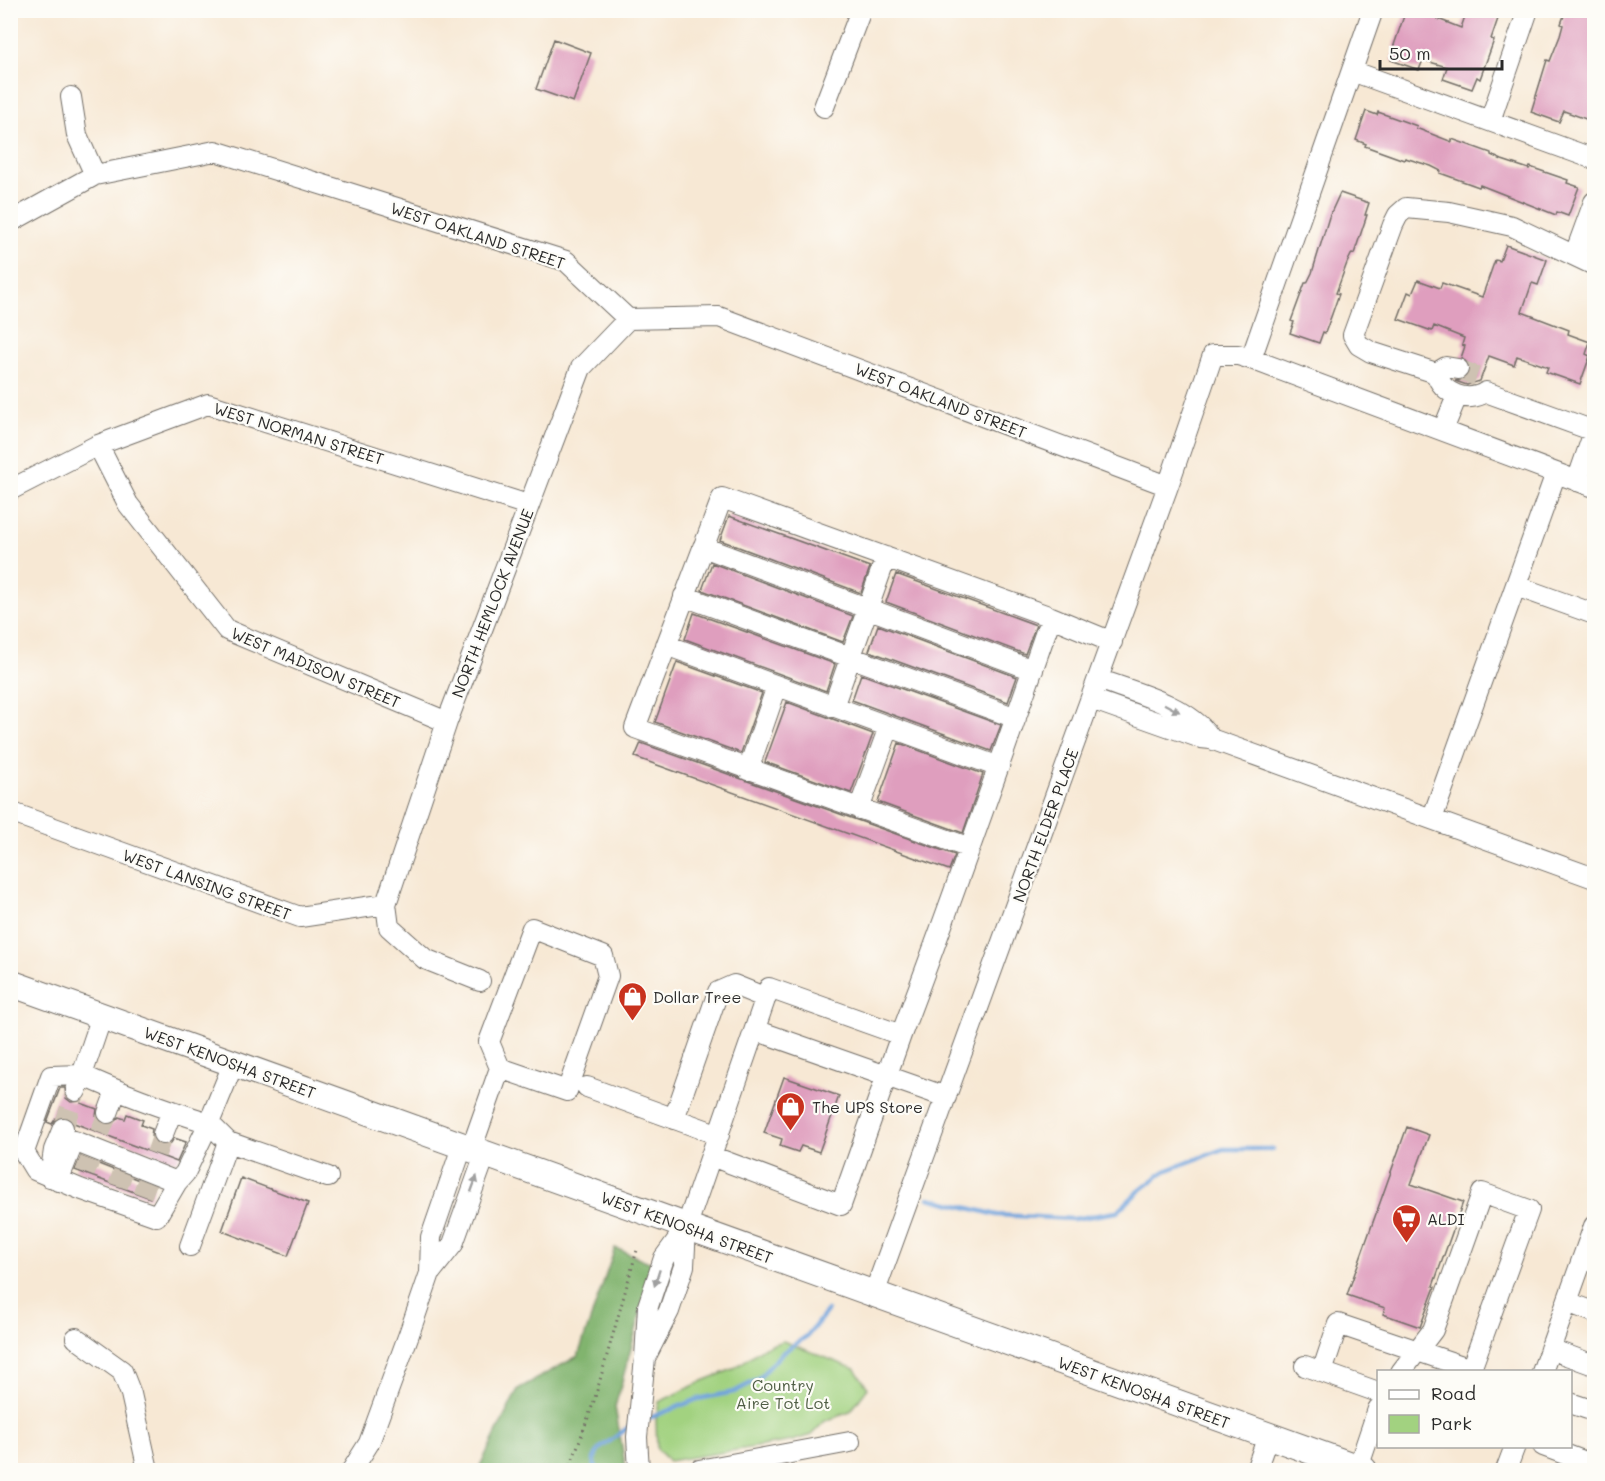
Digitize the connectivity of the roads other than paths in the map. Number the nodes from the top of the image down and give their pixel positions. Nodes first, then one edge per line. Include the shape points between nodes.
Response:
1 (861, 10) edge
2 (1373, 10) edge
3 (1528, 10) edge
4 (1352, 71) junction
5 (71, 97) dead end
6 (824, 107) dead end
7 (1490, 121) junction
8 (1594, 159) edge
9 (95, 175) junction
10 (1594, 202) edge
11 (10, 222) edge
12 (1575, 254) junction
13 (1594, 265) edge
14 (628, 319) junction
15 (1251, 359) junction
16 (1458, 369) tunnel mouth
17 (1436, 373) junction
18 (1457, 396) junction
19 (1443, 430) junction
20 (1594, 431) edge
21 (98, 445) junction
22 (1556, 473) junction
23 (1168, 486) junction
24 (10, 490) edge
25 (528, 505) junction
26 (703, 547) junction
27 (886, 557) junction
28 (1516, 586) junction
29 (684, 596) junction
30 (868, 608) junction
31 (1594, 614) edge
32 (1052, 617) junction
33 (1112, 642) junction
34 (666, 645) junction
35 (851, 657) junction
36 (1033, 670) junction
37 (1098, 679) junction
38 (777, 686) junction
39 (1144, 696) junction
40 (1091, 699) junction
41 (833, 707) junction
42 (1138, 715) junction
43 (1016, 718) junction
44 (447, 722) junction
45 (889, 727) junction
46 (1210, 739) junction
47 (999, 767) junction
48 (748, 770) junction
49 (858, 809) junction
50 (10, 812) edge
51 (1432, 819) junction
52 (970, 848) junction
53 (1594, 878) edge
54 (386, 904) junction
55 (480, 981) dead end
56 (10, 983) edge
57 (766, 998) junction
58 (102, 1016) junction
59 (755, 1030) junction
60 (901, 1035) junction
61 (234, 1062) junction
62 (500, 1068) junction
63 (888, 1076) junction
64 (73, 1082) junction
65 (587, 1088) dead end
66 (116, 1091) junction
67 (946, 1097) junction
68 (172, 1111) junction
69 (108, 1113) tunnel mouth
70 (674, 1119) junction
71 (208, 1123) junction
72 (57, 1126) tunnel mouth
73 (163, 1134) tunnel mouth
74 (719, 1135) junction
75 (228, 1142) junction
76 (473, 1150) junction
77 (711, 1156) junction
78 (48, 1176) junction
79 (116, 1176) junction
80 (328, 1177) dead end
81 (177, 1182) junction
82 (437, 1217) junction
83 (460, 1225) junction
84 (1594, 1226) edge
85 (686, 1227) junction
86 (190, 1246) dead end
87 (430, 1273) junction
88 (874, 1294) junction
89 (1567, 1302) junction
90 (1594, 1312) edge
91 (76, 1338) dead end
92 (1550, 1349) junction
93 (1417, 1351) junction
94 (1594, 1365) edge
95 (1402, 1370) edge
96 (1471, 1370) edge
97 (1542, 1370) edge
98 (1377, 1392) edge
99 (1572, 1404) edge
100 (1594, 1412) edge
101 (1377, 1413) edge
102 (1269, 1436) junction
103 (850, 1442) dead end
104 (1514, 1448) edge
105 (1548, 1448) edge
106 (1594, 1465) edge
107 (1361, 1469) edge
108 (148, 1470) edge
109 (352, 1470) edge
110 (639, 1470) edge
111 (699, 1470) edge
112 (1256, 1470) edge
113 (1506, 1470) edge

1 - 6 street
2 - 4 street
3 - 7 street
4 - 7 street
4 - 15 street
5 - 9 street via 76,135
7 - 8 street
9 - 11 street, WEST OAKLAND STREET
9 - 14 street, WEST OAKLAND STREET via 215,151 566,261
10 - 12 street
12 - 13 street
12 - 17 street via 1512,226 1449,212 1406,208 1393,225 1353,334 1359,345 1371,352
14 - 23 street, WEST OAKLAND STREET via 719,317
14 - 25 street, NORTH HEMLOCK AVENUE via 581,368
15 - 19 street
15 - 23 street, NORTH ELDER PLACE via 1213,355
16 - 17 street via 1446,368
17 - 18 street via 1447,391
18 - 19 street
18 - 20 street via 1479,396 1484,385
19 - 22 street
20 - 22 street via 1584,483
21 - 24 street, WEST NORMAN STREET
21 - 25 street, WEST NORMAN STREET via 208,404
21 - 44 street, WEST MADISON STREET via 128,504 227,630
22 - 28 street
23 - 33 street, NORTH ELDER PLACE
25 - 44 street, NORTH HEMLOCK AVENUE
26 - 27 street via 722,498
26 - 29 street
26 - 30 street
27 - 30 street
27 - 32 street
28 - 31 street
28 - 51 street
29 - 34 street
29 - 35 street
30 - 35 street
30 - 36 street
32 - 33 street
32 - 36 street
33 - 37 street, NORTH ELDER PLACE
34 - 38 street
34 - 48 street via 635,728
35 - 41 street
35 - 43 street
36 - 43 street
37 - 39 street
37 - 40 street, NORTH ELDER PLACE
38 - 41 street
38 - 48 street
39 - 42 street
39 -> 46 street via 1172,706 1204,729
40 - 42 street
40 - 67 street, NORTH ELDER PLACE
41 - 45 street
42 - 46 street
43 - 47 street
44 - 54 street, NORTH HEMLOCK AVENUE
45 - 47 street
45 - 49 street
46 - 51 street
47 - 52 street
48 - 49 street
49 - 52 street
50 - 54 street, WEST LANSING STREET via 300,917
51 - 53 street
52 - 60 street
54 - 55 street via 389,927 425,959
56 - 58 main road, WEST KENOSHA STREET
57 - 59 street
57 - 60 street via 770,988
57 - 70 street via 734,985 718,992
58 - 61 main road, WEST KENOSHA STREET
58 - 64 street
59 - 63 street
59 - 74 street
60 - 63 street
61 - 71 street
61 - 76 main road, WEST KENOSHA STREET
62 - 62 street via 567,1091 608,976 603,956 532,928 489,1042
62 - 76 street
63 - 67 street
63 - 77 street via 841,1205
64 - 66 street
64 - 78 street via 51,1076 24,1152
65 - 70 street
66 - 68 street
66 - 69 street
67 - 88 street, NORTH ELDER PLACE
68 - 71 street
68 - 73 street
70 - 74 street
71 - 75 street
71 - 81 street
72 - 78 street
74 - 77 street
75 - 80 street
75 - 86 street
76 - 82 street
83 -> 76 street
76 - 85 main road, WEST KENOSHA STREET
77 - 85 street
78 - 79 street
78 - 79 street via 74,1141
79 - 81 street
79 - 81 street via 157,1216
82 - 83 street
82 - 87 street via 430,1237
83 - 87 street via 453,1244
84 - 89 street
85 - 88 main road, WEST KENOSHA STREET
85 - 110 street via 664,1258 648,1305 637,1437
87 - 109 street via 376,1427
88 - 102 main road, WEST KENOSHA STREET
89 - 90 street
89 - 92 street
91 - 108 street via 122,1371
92 - 94 street
92 - 97 street
93 - 95 street
93 - 96 street
93 - 96 street via 1433,1330 1482,1193 1529,1210
93 - 98 street via 1338,1324 1314,1369
99 - 100 street
101 - 107 street
102 - 107 main road, WEST KENOSHA STREET
102 - 112 street
103 - 111 street
104 - 113 street
105 - 106 street

